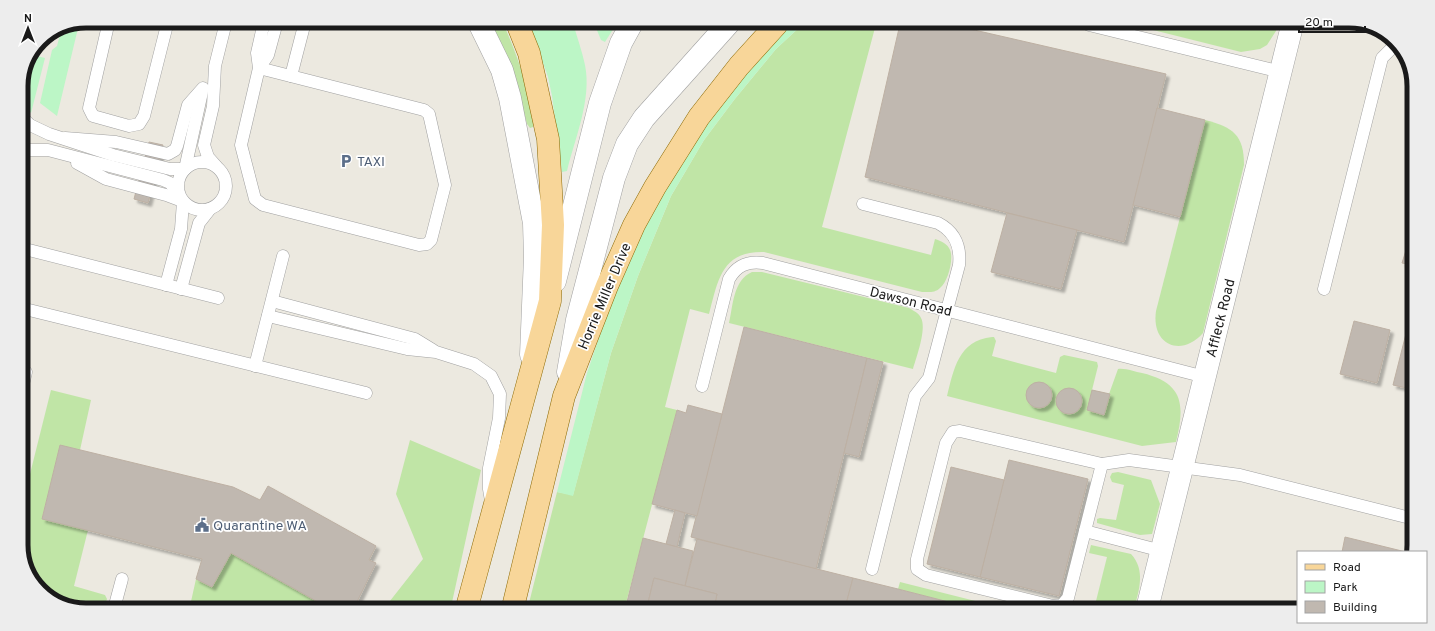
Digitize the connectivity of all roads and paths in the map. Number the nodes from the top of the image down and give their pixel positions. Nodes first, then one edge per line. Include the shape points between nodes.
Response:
1 (107, 28) edge
2 (166, 28) edge
3 (224, 28) edge
4 (263, 28) edge
5 (275, 28) edge
6 (303, 28) edge
7 (481, 28) edge
8 (519, 28) edge
9 (629, 28) edge
10 (725, 28) edge
11 (773, 28) edge
12 (1101, 28) edge
13 (1292, 28) edge
14 (1392, 48) edge
15 (215, 66) junction
16 (259, 68) junction
17 (1281, 72) junction
18 (291, 76) junction
19 (203, 88) junction
20 (28, 123) edge
21 (65, 138) junction
22 (28, 150) edge
23 (217, 166) junction
24 (185, 169) junction
25 (182, 199) junction
26 (863, 204) dead end
27 (210, 210) junction
28 (28, 250) edge
29 (283, 256) dead end
30 (166, 285) junction
31 (181, 288) junction
32 (1324, 289) dead end
33 (218, 298) dead end
34 (272, 301) junction
35 (550, 301) junction
36 (28, 310) edge
37 (947, 310) junction
38 (268, 316) junction
39 (436, 352) junction
40 (255, 366) junction
41 (1206, 377) junction
42 (530, 378) junction
43 (702, 386) dead end
44 (366, 393) dead end
45 (564, 396) junction
46 (1102, 464) junction
47 (1182, 467) junction
48 (493, 514) junction
49 (1407, 517) edge
50 (1085, 531) junction
51 (1162, 551) junction
52 (872, 569) dead end
53 (122, 580) dead end
54 (116, 603) edge
55 (468, 603) edge
56 (514, 603) edge
57 (1041, 603) edge
58 (1064, 603) edge
59 (1149, 603) edge

1 - 2 lane via 89,108 93,116 129,126 139,124 144,116
3 - 15 lane
4 - 16 lane via 257,52
5 - 16 lane via 268,55
6 - 18 lane
7 - 42 street via 502,70 510,98 534,223
8 - 35 main road via 529,53 548,139 553,225
9 - 35 street via 618,49 600,103
10 - 45 street via 644,118 627,144 614,178 577,320
11 - 45 main road, Horrie Miller Drive via 739,66 699,117 655,187 634,225 607,286
12 - 17 lane
13 - 17 street, Affleck Road
14 - 32 lane via 1382,58
15 - 19 lane
15 - 23 lane via 213,106 204,145 208,157
16 - 18 lane
16 - 18 lane via 241,145 255,199 263,205 419,245 430,243 445,185 429,114 424,110
17 - 41 street, Affleck Road
19 - 21 lane via 188,105 177,146 168,154 116,142
19 - 24 lane
20 - 21 lane
21 - 24 lane via 114,155 170,169
22 - 25 lane via 62,154 106,179
23 - 24 lane via 197,162
23 - 27 lane via 226,179 226,194 217,206
24 - 25 lane via 178,181
25 - 27 lane via 195,210
25 - 30 lane via 181,229
26 - 37 lane via 938,223 948,228 954,236 960,255
27 - 31 lane via 199,223
28 - 30 lane
29 - 34 lane
30 - 31 lane
31 - 33 lane
34 - 38 lane
34 - 39 lane via 415,339
35 - 42 main road
36 - 40 lane
37 - 41 lane, Dawson Road
37 - 43 lane, Dawson Road via 763,263 742,264 729,279
37 - 52 lane via 928,378 915,396
38 - 39 lane via 407,349
38 - 40 lane
39 - 48 lane via 474,364 491,376 500,394 499,418 489,468
40 - 44 lane
41 - 47 street, Affleck Road
42 - 48 main road
45 - 56 main road, Horrie Miller Drive
46 - 47 lane via 1129,460
46 - 50 lane
46 - 57 lane via 967,431 953,432 946,443 917,559 916,564 920,572
47 - 49 lane via 1240,475
47 - 51 street, Affleck Road
48 - 55 main road
50 - 51 lane
50 - 58 lane via 1068,598
51 - 59 street, Affleck Road
53 - 54 lane

